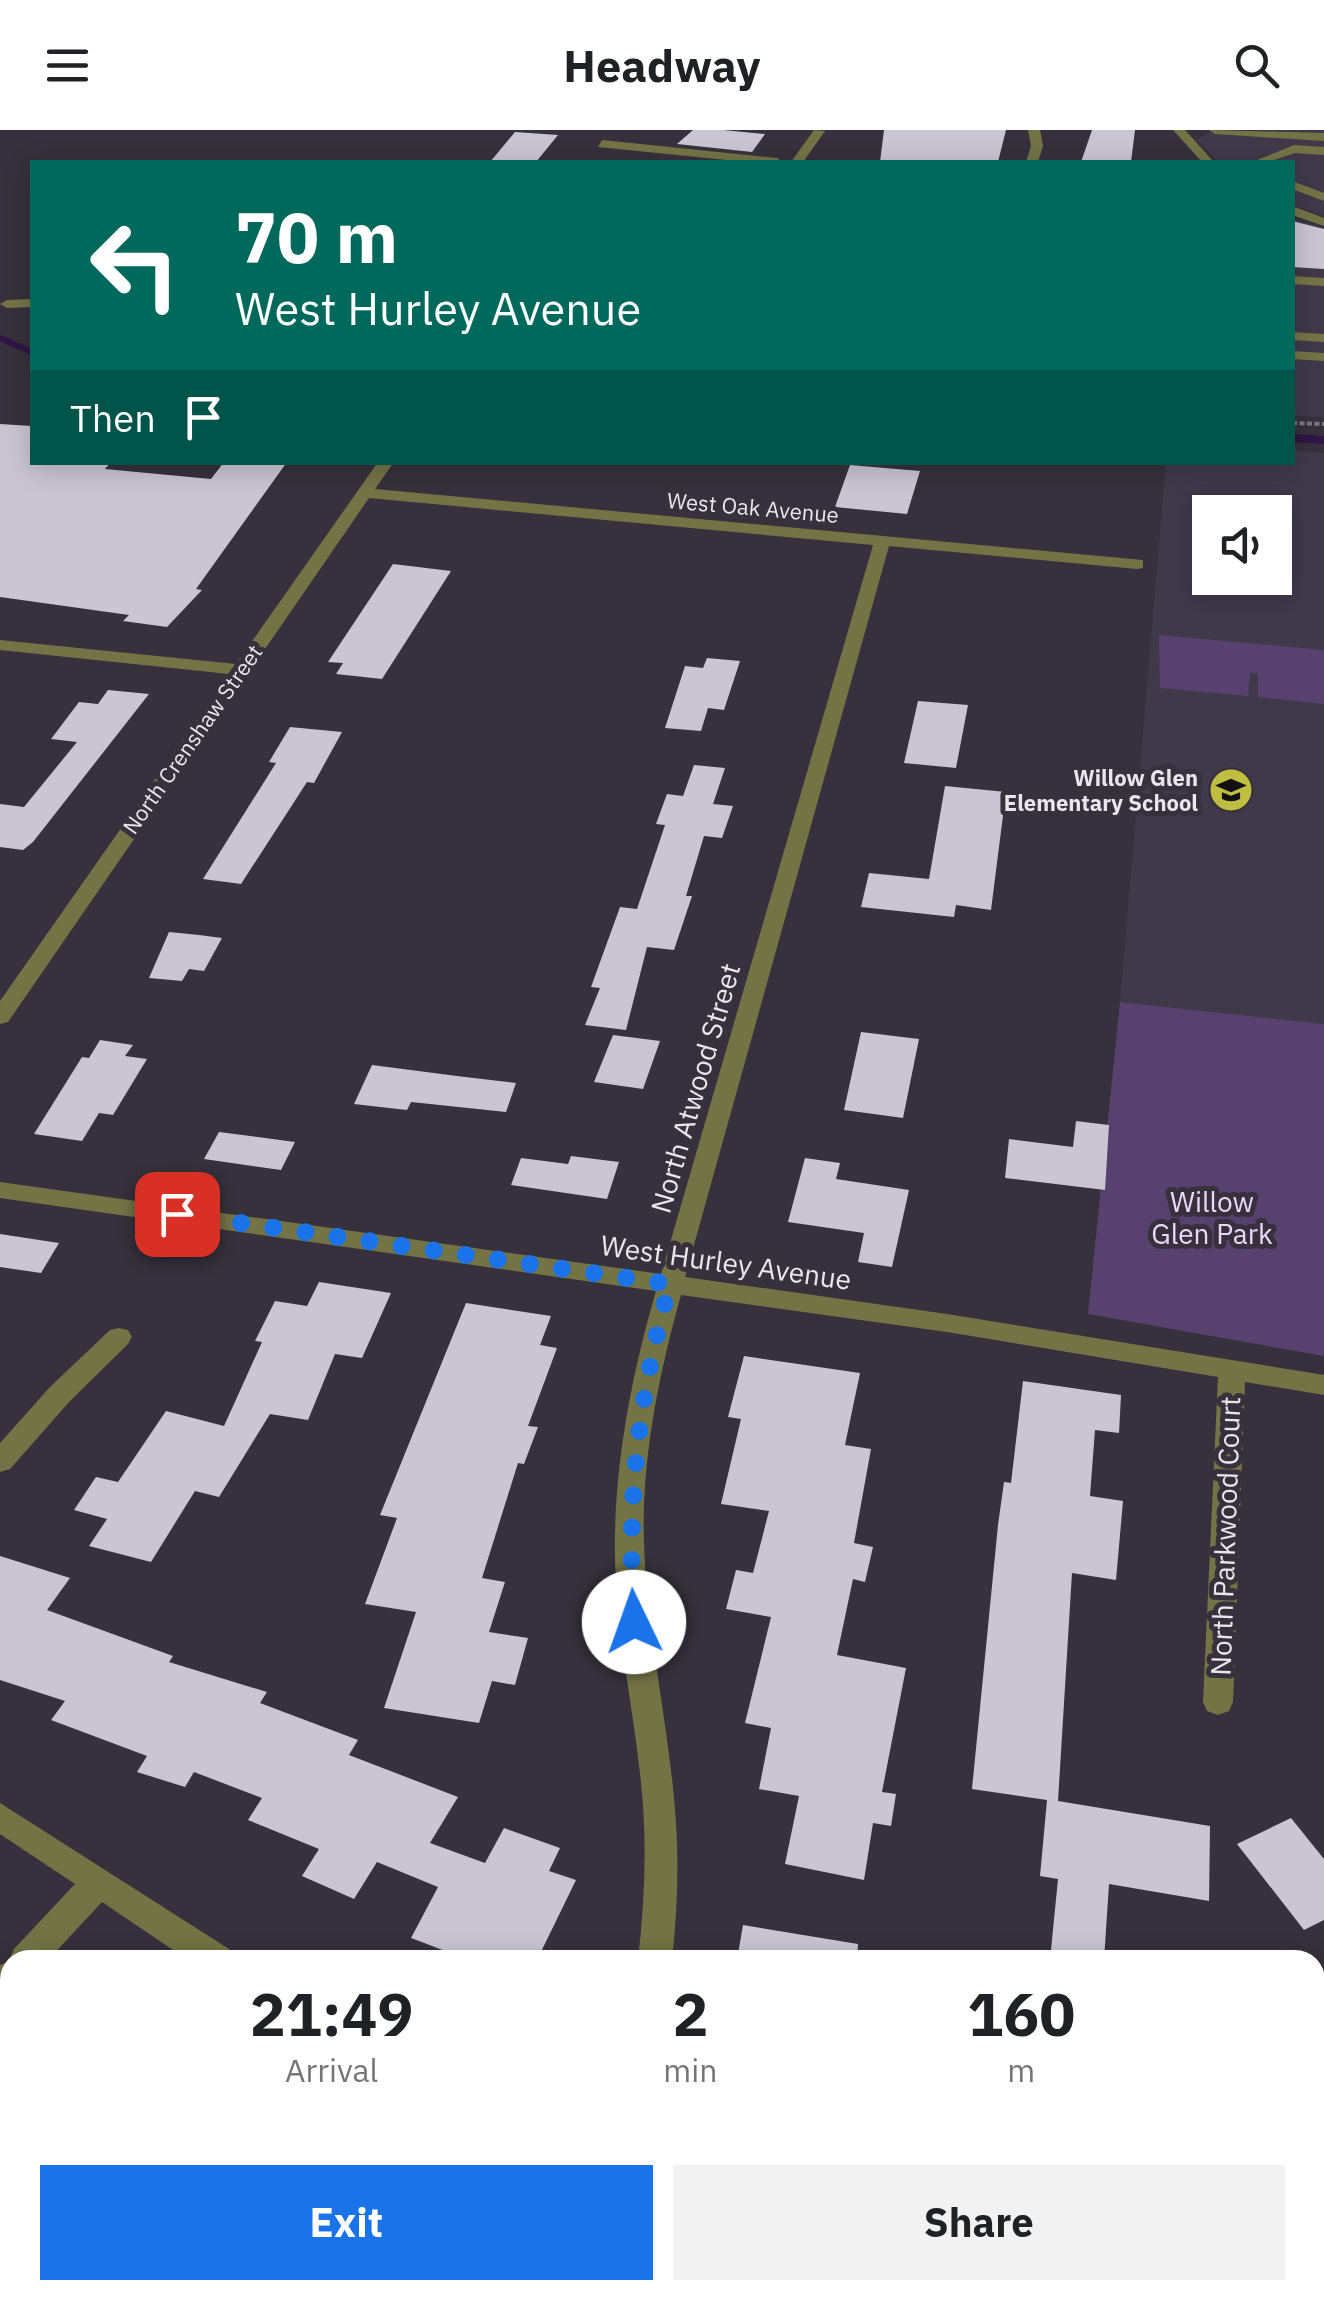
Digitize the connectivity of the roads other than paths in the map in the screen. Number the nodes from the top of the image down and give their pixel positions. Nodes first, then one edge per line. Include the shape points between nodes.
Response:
1 (611, 130) edge
2 (1034, 130) edge
3 (1179, 130) edge
4 (1215, 130) edge
5 (819, 131) edge
6 (1316, 134) edge
7 (1294, 142) junction
8 (1324, 151) edge
9 (749, 160) edge
10 (798, 160) edge
11 (1032, 160) edge
12 (1206, 160) edge
13 (1262, 160) edge
14 (1295, 186) edge
15 (1324, 197) edge
16 (1295, 211) edge
17 (1324, 222) edge
18 (1295, 280) edge
19 (1324, 282) edge
20 (30, 302) edge
21 (7, 304) dead end
22 (1295, 336) edge
23 (1324, 338) edge
24 (1295, 354) edge
25 (1324, 357) edge
26 (384, 465) edge
27 (366, 494) junction
28 (882, 542) junction
29 (1137, 564) dead end
30 (0, 645) edge
31 (240, 670) junction
32 (0, 1017) edge
33 (0, 1190) edge
34 (670, 1284) junction
35 (120, 1337) dead end
36 (1232, 1369) junction
37 (1324, 1385) edge
38 (0, 1462) edge
39 (1218, 1702) dead end
40 (0, 1817) edge
41 (98, 1883) junction
42 (35, 1950) edge
43 (202, 1950) edge
44 (655, 1950) edge

1 - 9 street via 598,149
2 - 11 street
3 - 12 street
4 - 7 street
5 - 10 street
6 - 7 street
7 - 8 street
7 - 13 street
14 - 15 street
16 - 17 street
18 - 19 street
20 - 21 street
22 - 23 street
24 - 25 street
26 - 27 street, North Crenshaw Street
27 - 28 street, West Oak Avenue
27 - 31 street, North Crenshaw Street
28 - 29 street, West Oak Avenue
28 - 34 street, North Atwood Street
30 - 31 street
31 - 32 street, North Crenshaw Street
33 - 34 street, West Hurley Avenue
34 - 36 street, West Hurley Avenue
34 - 44 street, North Atwood Street via 633,1464 629,1539 660,1821
35 - 38 street
36 - 37 street, West Hurley Avenue
36 - 39 street, North Parkwood Court
40 - 41 street
41 - 42 street
41 - 43 street

